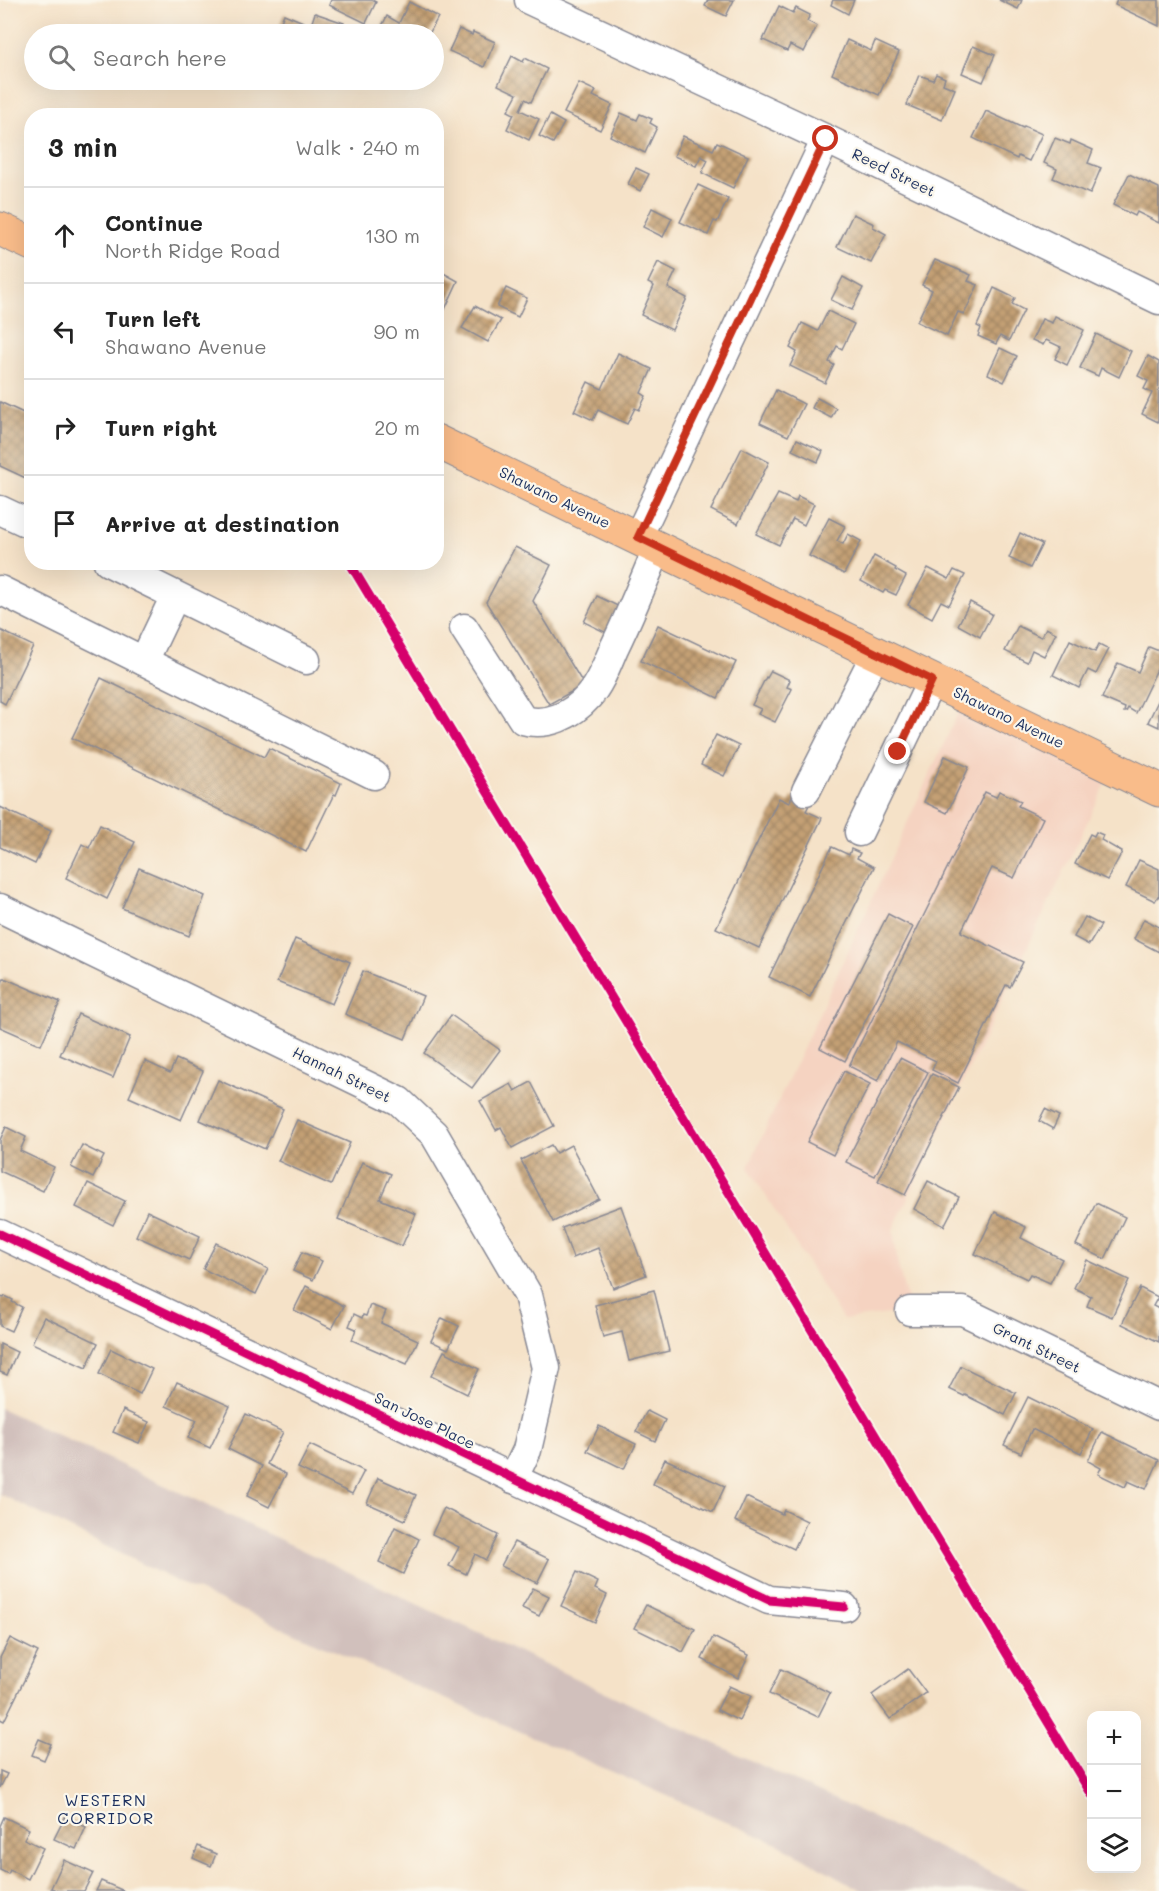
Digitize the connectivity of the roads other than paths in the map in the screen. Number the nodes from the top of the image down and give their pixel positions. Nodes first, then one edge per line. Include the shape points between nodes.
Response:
1 (530, 0) edge
2 (826, 139) junction
3 (0, 229) edge
4 (24, 240) edge
5 (1159, 300) edge
6 (444, 445) edge
7 (0, 510) edge
8 (24, 521) edge
9 (648, 542) junction
10 (124, 570) edge
11 (0, 590) edge
12 (175, 596) junction
13 (464, 628) dead end
14 (876, 653) junction
15 (144, 660) junction
16 (306, 660) dead end
17 (932, 680) junction
18 (374, 775) dead end
19 (806, 790) dead end
20 (1159, 790) edge
21 (859, 832) dead end
22 (0, 908) edge
23 (0, 1234) edge
24 (910, 1311) dead end
25 (1159, 1406) edge
26 (513, 1479) junction
27 (844, 1607) dead end

1 - 2 street, Reed Street
2 - 5 street, Reed Street
2 - 9 street
3 - 4 main road
6 - 9 main road, Shawano Avenue
7 - 8 street
9 - 13 street via 628,619 589,696 572,712 548,722 523,720
9 - 14 main road, Shawano Avenue
10 - 12 street
11 - 15 street
12 - 15 street
12 - 16 street
14 - 17 main road, Shawano Avenue
14 - 19 street
15 - 18 street
17 - 20 main road, Shawano Avenue
17 - 21 street
22 - 26 street, Hannah Street via 399,1101 434,1134 528,1295 546,1368 527,1450
23 - 26 street, San Jose Place
24 - 25 street, Grant Street via 963,1311
26 - 27 street, San Jose Place via 769,1600

